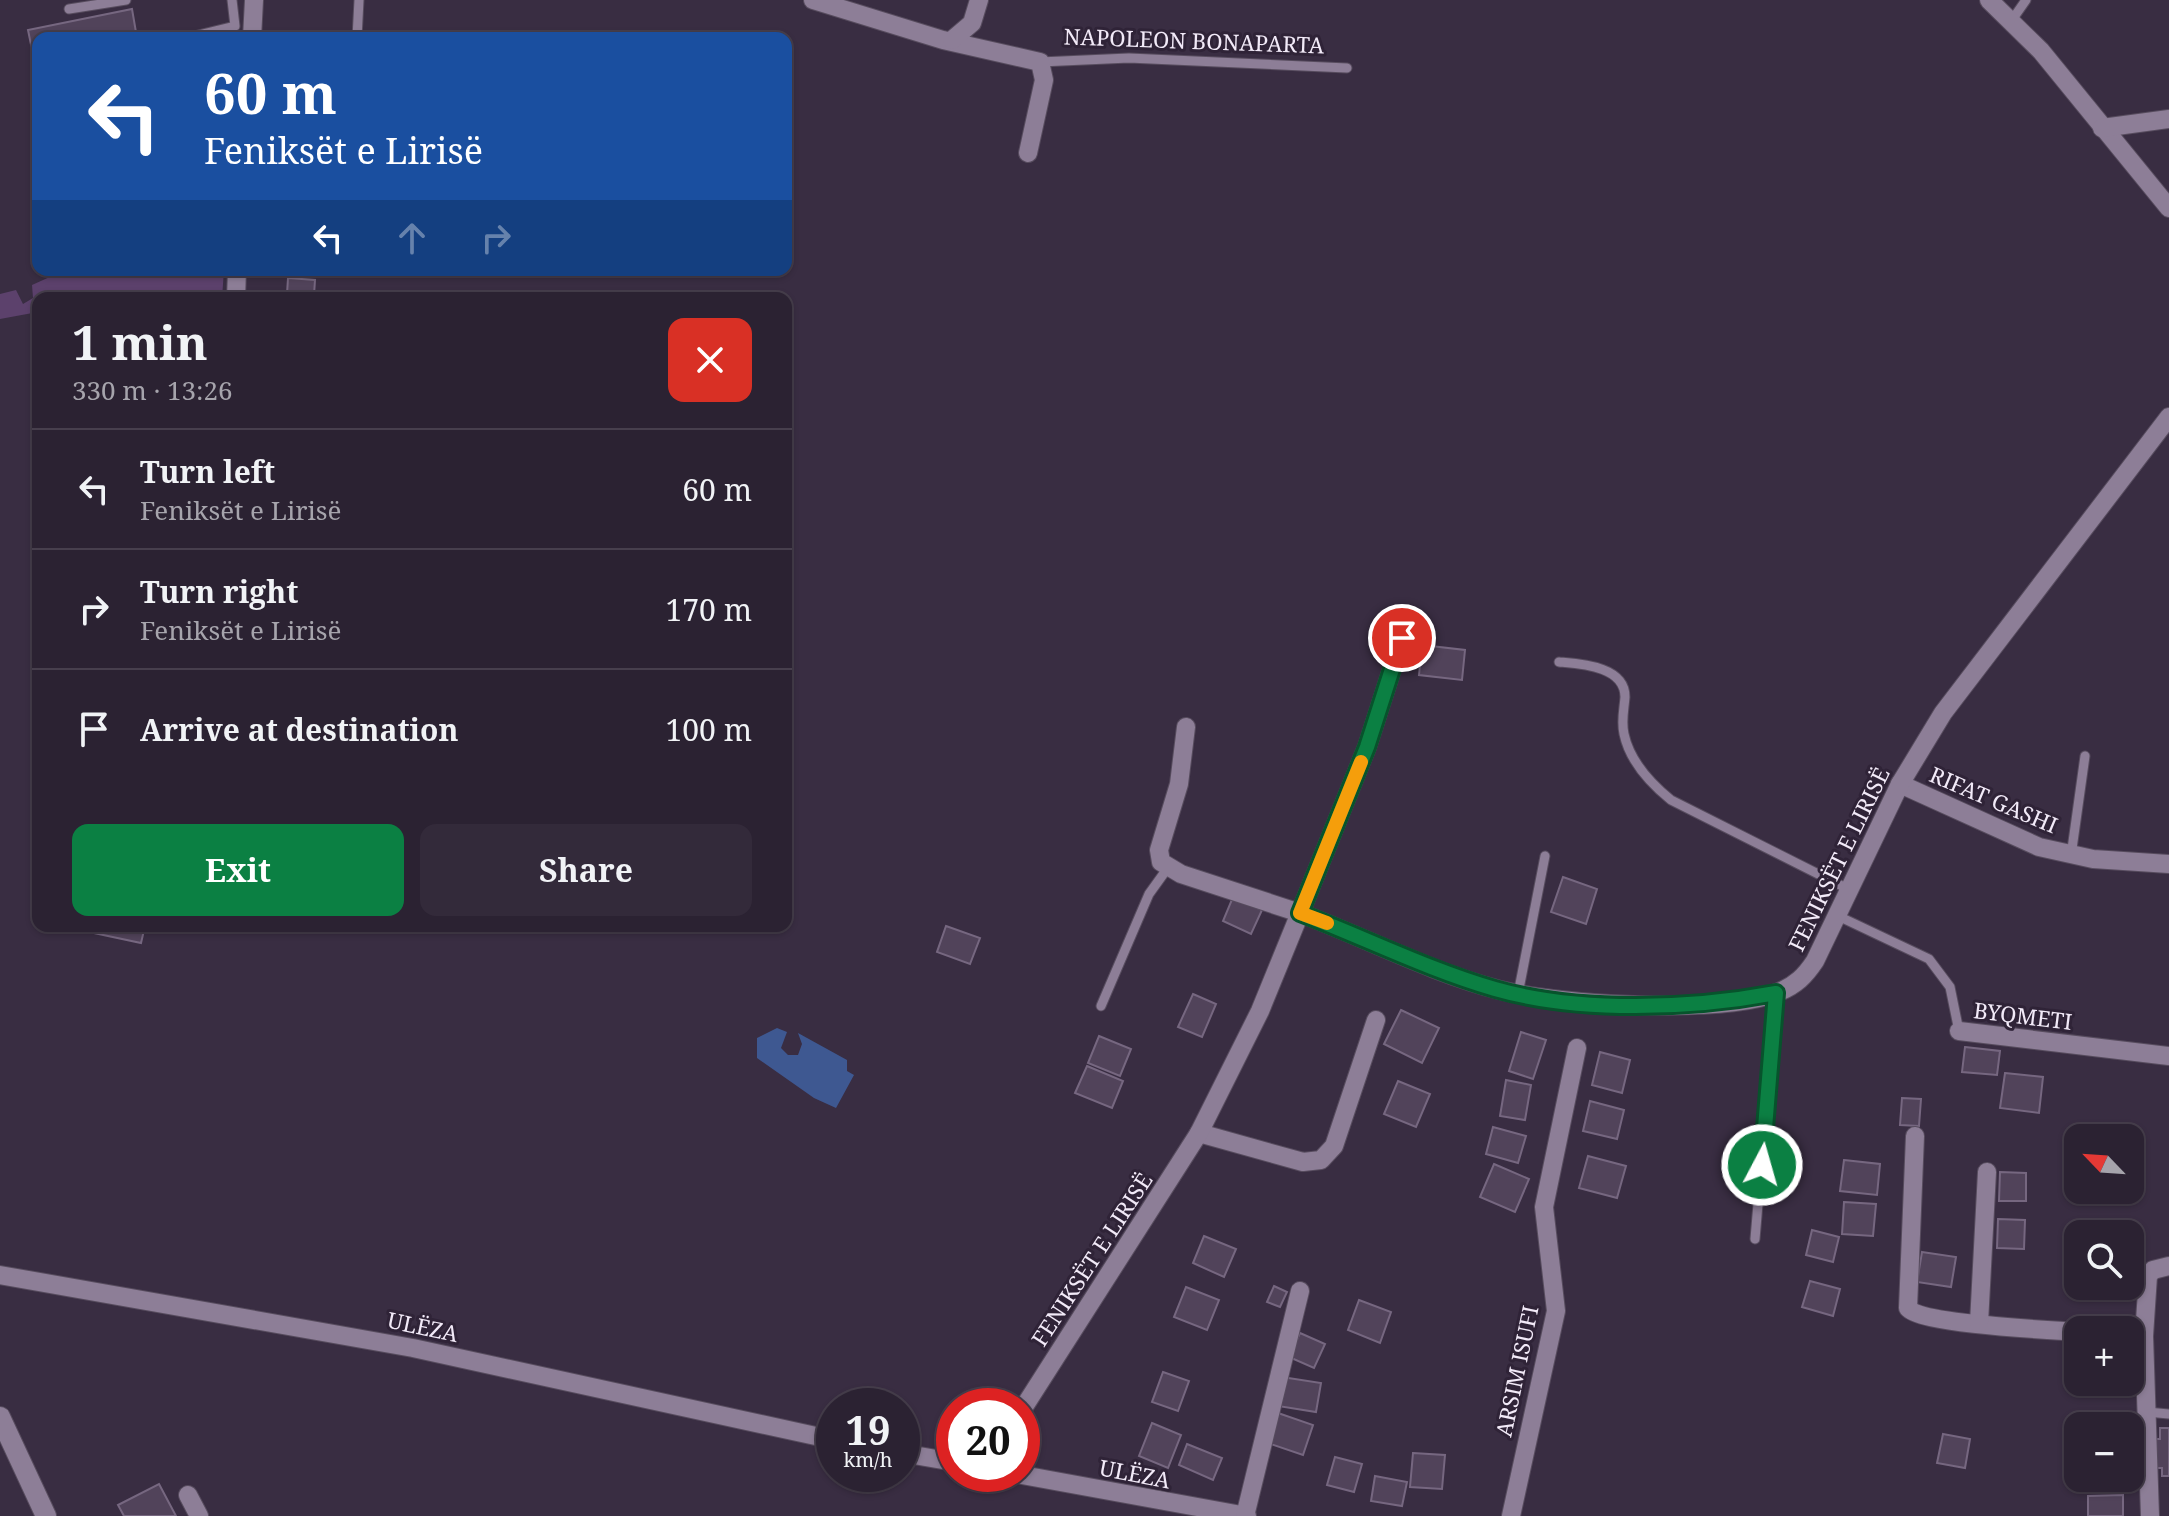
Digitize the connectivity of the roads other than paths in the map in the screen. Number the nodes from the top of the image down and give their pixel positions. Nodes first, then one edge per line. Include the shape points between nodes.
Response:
1 (126, 0) edge
2 (232, 0) edge
3 (254, 0) edge
4 (359, 0) edge
5 (813, 0) edge
6 (979, 0) edge
7 (1989, 0) edge
8 (2026, 0) edge
9 (69, 9) dead end
10 (2012, 20) junction
11 (210, 32) edge
12 (252, 32) edge
13 (357, 32) edge
14 (952, 40) junction
15 (1040, 62) junction
16 (1347, 68) dead end
17 (2169, 119) edge
18 (2102, 128) junction
19 (1028, 153) dead end
20 (2169, 208) edge
21 (2169, 417) edge
22 (1402, 638) dead end
23 (1559, 662) dead end
24 (1186, 727) dead end
25 (2085, 756) dead end
26 (1900, 784) junction
27 (1545, 856) dead end
28 (2071, 856) junction
29 (2169, 864) edge
30 (1167, 869) junction
31 (1848, 889) junction
32 (1300, 913) junction
33 (1836, 915) junction
34 (1776, 993) junction
35 (1518, 994) junction
36 (1101, 1006) dead end
37 (1376, 1020) dead end
38 (1959, 1031) joint
39 (1577, 1048) dead end
40 (2169, 1056) edge
41 (1199, 1133) junction
42 (1915, 1136) dead end
43 (1987, 1172) dead end
44 (1755, 1239) dead end
45 (2169, 1266) edge
46 (0, 1275) edge
47 (1300, 1291) dead end
48 (2141, 1316) edge
49 (1979, 1323) junction
50 (2064, 1331) edge
51 (1036, 1388) edge
52 (2144, 1389) edge
53 (2147, 1412) junction
54 (2169, 1414) edge
55 (0, 1417) edge
56 (816, 1436) edge
57 (6, 1442) edge
58 (1040, 1478) edge
59 (188, 1495) dead end
60 (46, 1516) edge
61 (199, 1516) edge
62 (1245, 1516) edge
63 (1511, 1516) edge
64 (2150, 1516) edge

1 - 9 lane
2 - 11 lane via 235,26
3 - 12 street
4 - 13 lane
5 - 14 street, NAPOLEON BONAPARTA
6 - 14 street via 972,23
7 - 10 street
8 - 10 lane
10 - 18 street
14 - 15 street, NAPOLEON BONAPARTA
15 - 16 lane, NAPOLEON BONAPARTA via 1129,58
15 - 19 street, NAPOLEON BONAPARTA via 1044,80
17 - 18 street
18 - 20 street
21 - 26 street, FENIKSËT E LIRISË via 1950,703
22 - 32 street, FENIKSËT E LIRISË via 1367,747
23 - 31 lane via 1603,670 1619,680 1624,688 1622,720 1634,761 1671,800
24 - 30 street via 1179,784 1159,850
25 - 28 lane, RIFAT GASHI
26 - 28 street, RIFAT GASHI via 2006,834
26 - 31 street, FENIKSËT E LIRISË
27 - 35 lane
28 - 29 street, RIFAT GASHI
30 - 32 street
30 - 36 lane via 1149,894
31 - 33 street, FENIKSËT E LIRISË
32 - 35 street, FENIKSËT E LIRISË via 1465,979
32 - 41 street, FENIKSËT E LIRISË via 1260,1011
33 - 34 street, FENIKSËT E LIRISË via 1804,977
33 - 38 lane, BYQMETI via 1929,959 1950,987
34 - 35 street, FENIKSËT E LIRISË via 1657,1004 1566,1002
34 - 44 lane
37 - 41 street via 1334,1146 1321,1160 1303,1162
38 - 40 street, BYQMETI
39 - 63 street, ARSIM ISUFI via 1544,1207 1556,1311
41 - 51 street, FENIKSËT E LIRISË
42 - 49 street via 1908,1308 1920,1317
43 - 49 street
45 - 48 street via 2148,1276
46 - 56 street, ULËZA via 413,1348
47 - 62 street, ULËZA
49 - 50 street
52 - 53 street
53 - 54 lane
53 - 64 street
55 - 57 street
57 - 60 street
58 - 62 street, ULËZA
59 - 61 street

